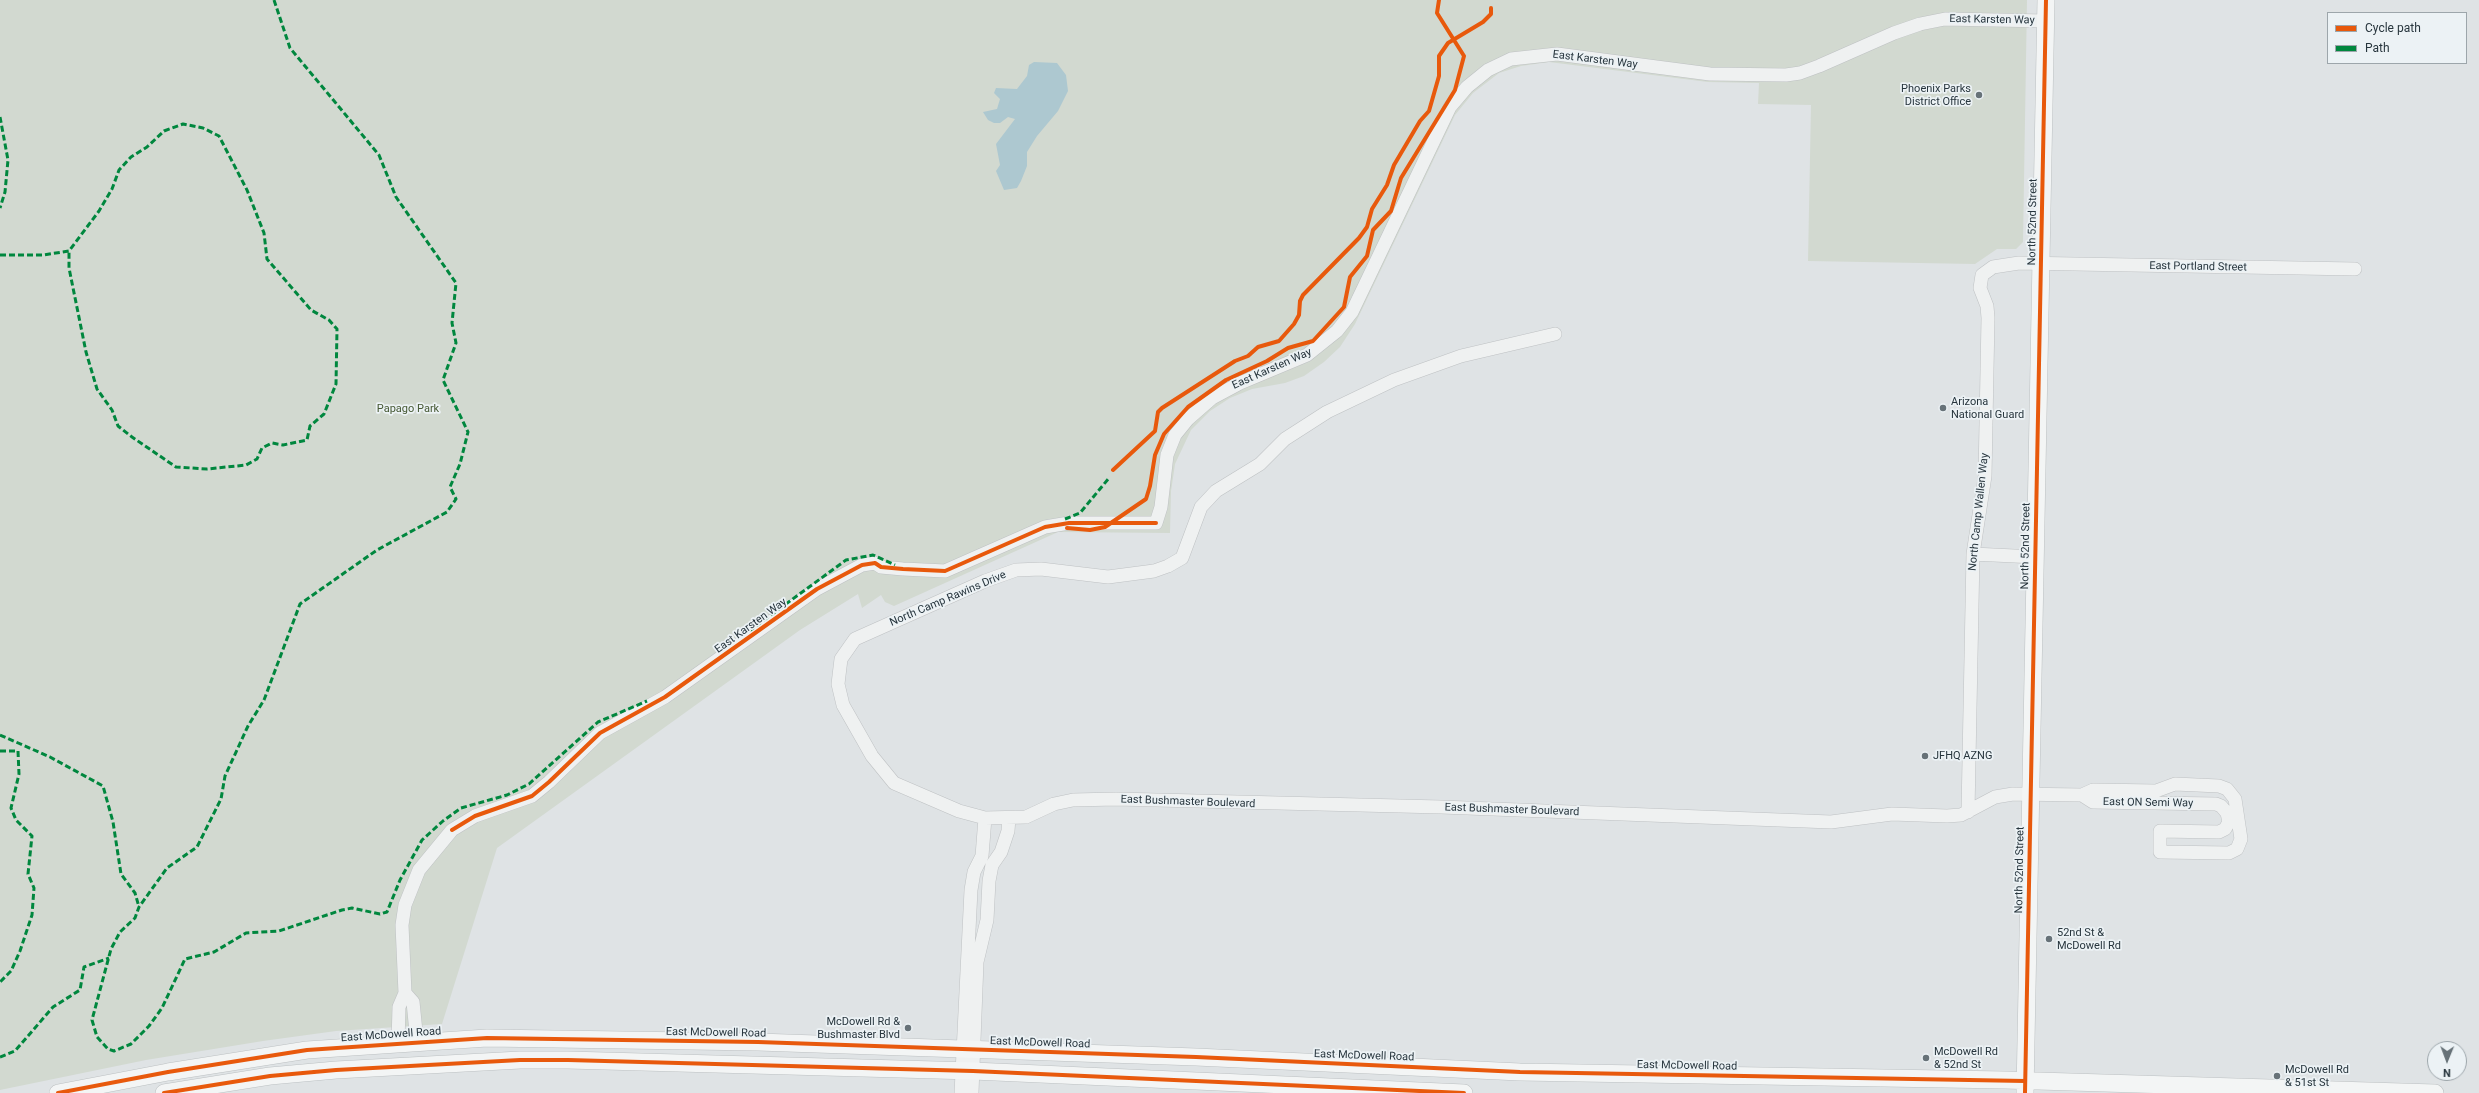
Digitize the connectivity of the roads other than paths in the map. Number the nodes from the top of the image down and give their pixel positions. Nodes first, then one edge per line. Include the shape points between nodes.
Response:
1 (2046, 0) edge
2 (2046, 21) junction
3 (2041, 264) junction
4 (2355, 269) dead end
5 (1555, 334) dead end
6 (1973, 554) junction
7 (2035, 556) junction
8 (2219, 786) junction
9 (2013, 794) joint
10 (2031, 794) junction
11 (2082, 796) junction
12 (2216, 804) junction
13 (1968, 812) junction
14 (985, 818) junction
15 (1009, 818) junction
16 (405, 993) junction
17 (416, 1042) junction
18 (398, 1043) junction
19 (968, 1050) junction
20 (967, 1070) junction
21 (275, 1076) junction
22 (2025, 1087) edge
23 (2322, 1091) edge
24 (58, 1093) edge
25 (164, 1093) edge
26 (960, 1093) edge
27 (972, 1093) edge
28 (1464, 1093) edge
29 (2424, 1093) edge
30 (2435, 1093) edge

1 - 2 main road, North 52nd Street
2 - 3 main road, North 52nd Street
2 - 16 street, East Karsten Way via 1945,19 1920,24 1819,66 1786,75 1710,74 1557,54 1511,59 1488,70 1467,87 1450,107 1352,312 1337,332 1307,355 1240,383 1212,398 1188,419 1175,435 1167,455 1162,507 1156,523 1090,522 1045,527 945,571 881,567 875,563 843,573 700,674 665,697 600,733 532,796 475,816 452,830 419,870 405,905 402,924
3 - 4 street, East Portland Street
3 - 6 street, North Camp Wallen Way via 2019,263 1993,267 1982,275 1980,288 1987,306 1988,318 1985,476
3 - 7 main road, North 52nd Street
5 - 14 street, North Camp Rawins Drive via 1461,356 1394,380 1327,412 1284,438 1260,464 1216,491 1201,507 1182,558 1168,566 1154,572 1108,577 1041,569 1016,570 985,581 855,639 841,659 838,684 843,705 872,756 886,775 899,785 959,811
6 - 7 street
6 - 13 street, North Camp Wallen Way
7 - 10 main road, North 52nd Street
8 - 11 street, East ON Semi Way via 2175,784 2156,791 2093,790
8 - 12 street via 2219,799
8 - 12 street via 2227,789 2235,799 2241,839 2237,849 2229,853 2160,852 2160,831 2219,832 2224,829 2229,822 2227,813
9 - 10 street, East ON Semi Way
9 - 13 street, East Bushmaster Boulevard via 1995,796
10 - 11 street, East ON Semi Way
10 - 22 main road, North 52nd Street
11 - 12 street, East ON Semi Way via 2093,802
13 - 15 street, East Bushmaster Boulevard via 1947,816 1892,814 1844,821 1807,822 1441,807 1074,800 1054,804 1026,817
14 - 15 street, East Bushmaster Boulevard
14 - 19 street via 982,856 974,872 971,890
15 - 19 street via 1008,831 1001,852 992,865 988,881 987,920 977,962
16 - 17 street, East Karsten Way via 413,1002
16 - 18 street, East Karsten Way via 399,1007
17 - 18 main road, East McDowell Road
17 - 19 main road, East McDowell Road via 487,1038 571,1038
17 - 21 main road via 397,1058 285,1068
18 - 24 main road, East McDowell Road via 307,1050
19 - 20 street
19 - 22 main road, East McDowell Road via 1196,1057 1520,1072
20 - 21 main road via 520,1060 336,1070
20 - 26 street
20 - 27 street
20 - 28 main road
21 - 25 main road
22 - 23 main road, East McDowell Road
23 - 29 main road, East McDowell Road
29 - 30 main road, East McDowell Road

